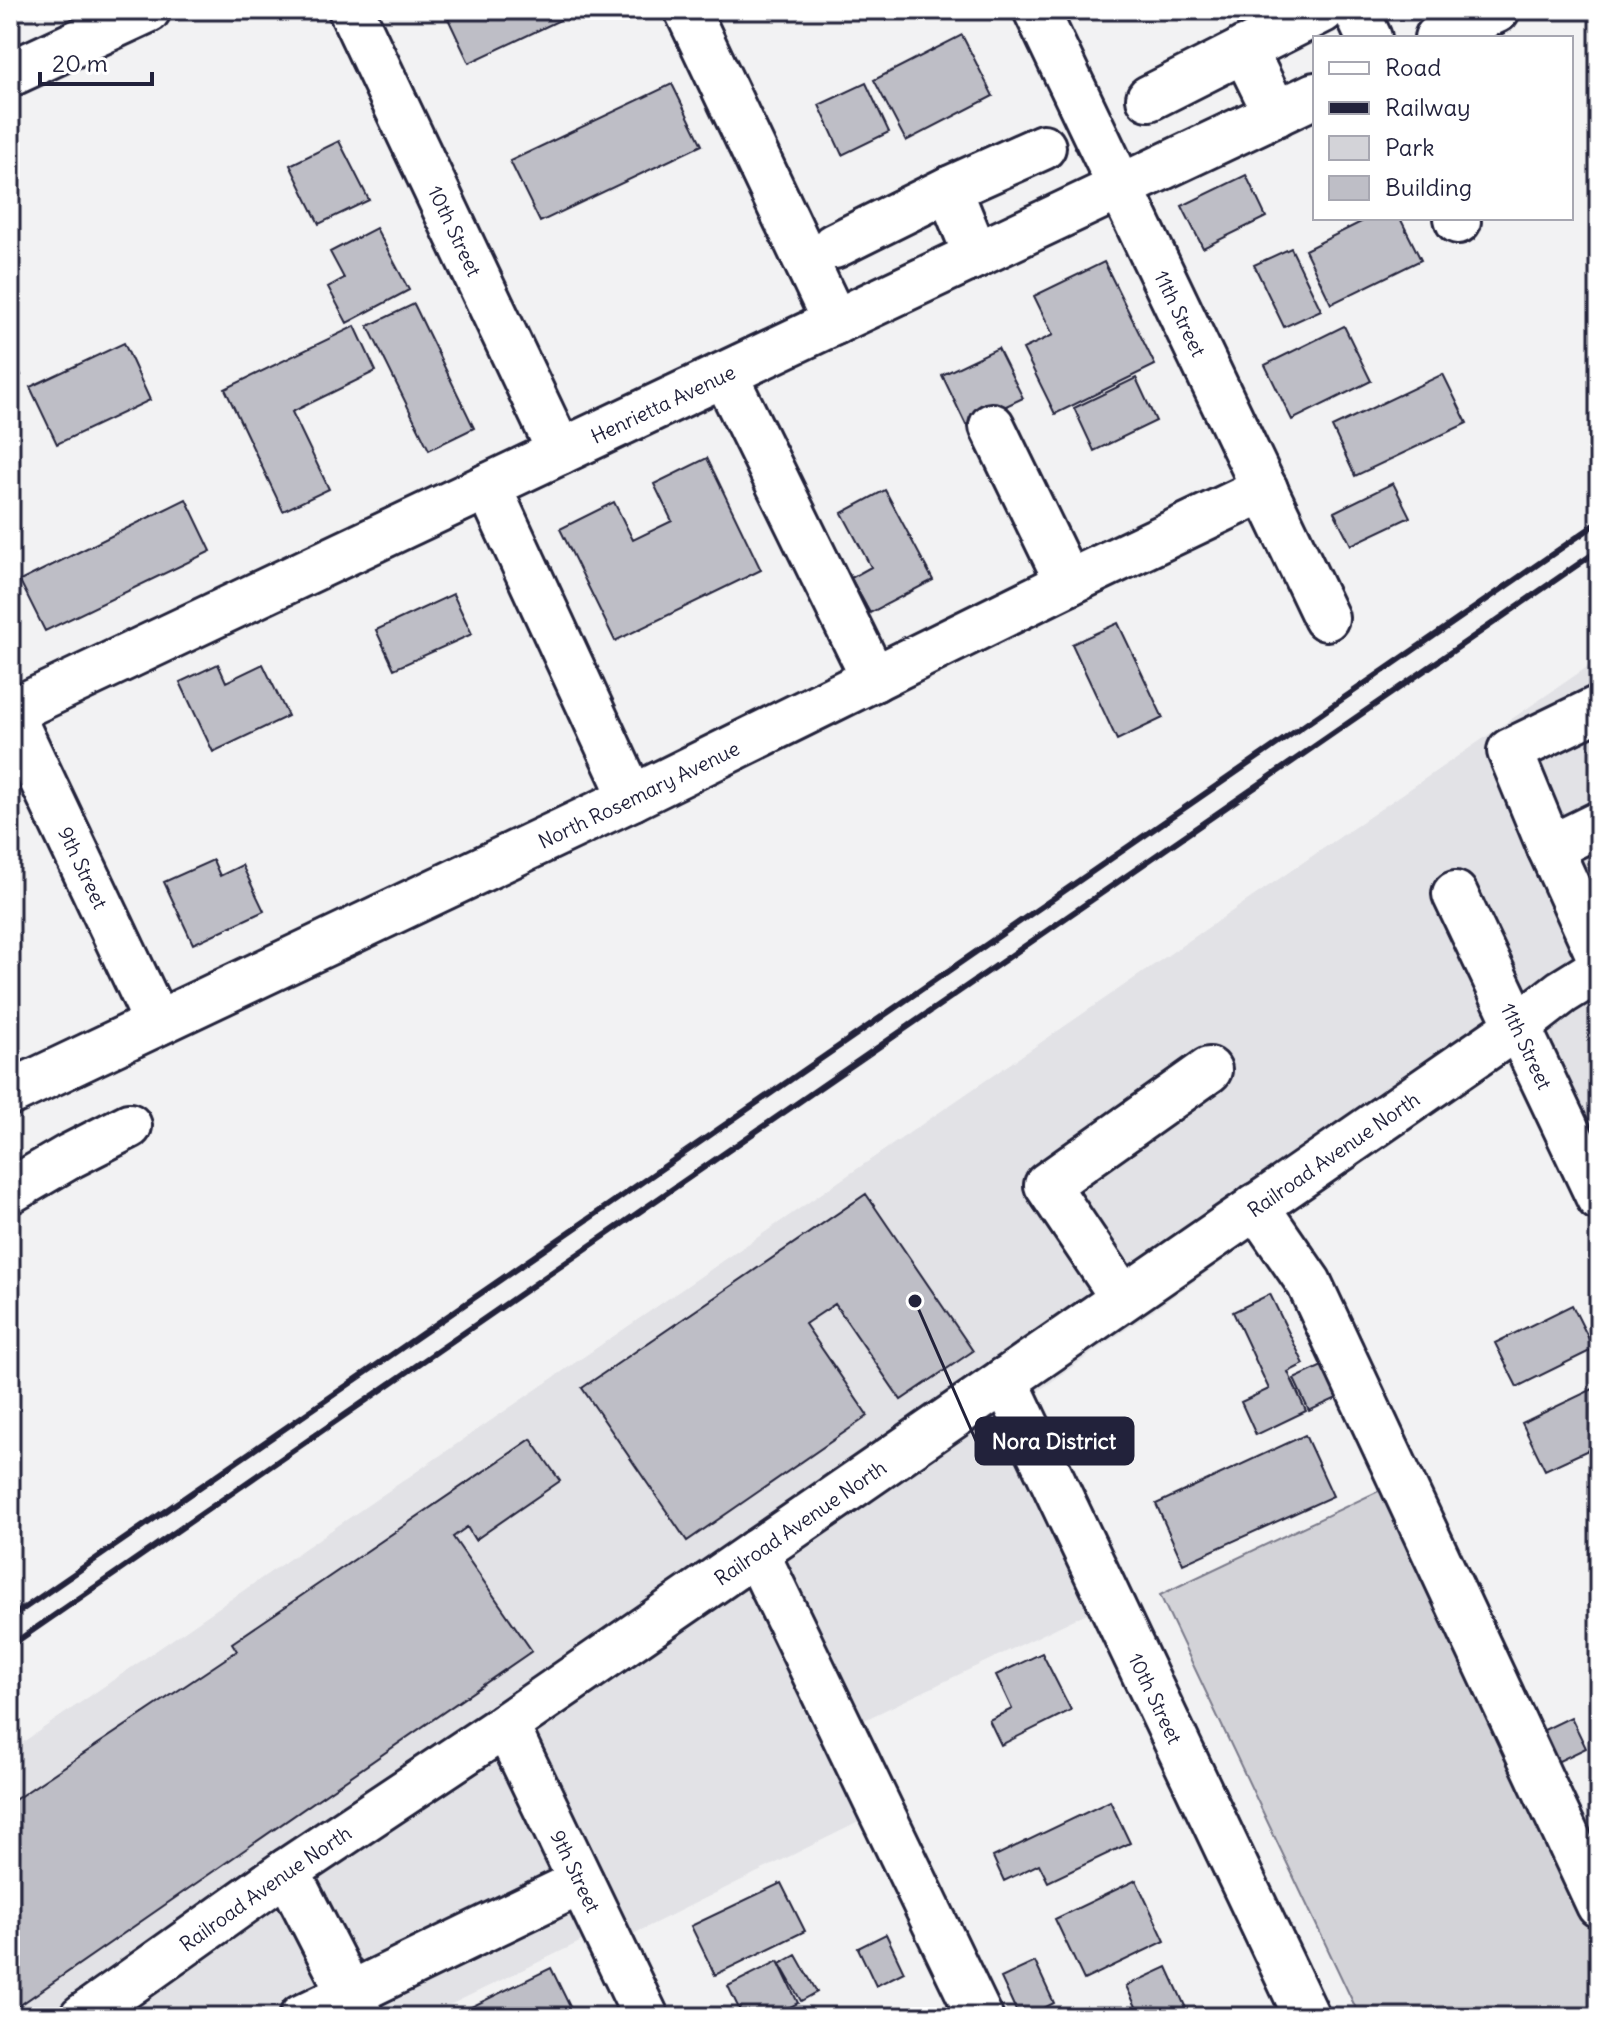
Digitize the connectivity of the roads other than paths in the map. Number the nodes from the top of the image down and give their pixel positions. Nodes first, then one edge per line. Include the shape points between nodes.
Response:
1 (148, 10) edge
2 (351, 10) edge
3 (687, 10) edge
4 (1036, 10) edge
5 (1323, 10) edge
6 (1356, 10) edge
7 (1497, 10) edge
8 (1368, 36) edge
9 (1441, 36) edge
10 (1244, 49) junction
11 (10, 74) edge
12 (1313, 96) edge
13 (1149, 98) dead end
14 (1276, 114) junction
15 (1043, 147) dead end
16 (1120, 187) junction
17 (949, 189) junction
18 (834, 246) dead end
19 (976, 255) junction
20 (835, 322) junction
21 (725, 375) junction
22 (992, 426) dead end
23 (560, 452) junction
24 (488, 486) junction
25 (1265, 489) junction
26 (1068, 583) junction
27 (1326, 618) dead end
28 (874, 679) junction
29 (1599, 708) edge
30 (10, 712) edge
31 (632, 798) junction
32 (1599, 824) edge
33 (1550, 848) junction
34 (1455, 894) dead end
35 (1599, 956) edge
36 (1599, 969) edge
37 (157, 1023) junction
38 (1518, 1026) junction
39 (1209, 1070) dead end
40 (10, 1093) edge
41 (129, 1126) dead end
42 (10, 1191) edge
43 (1598, 1191) edge
44 (1256, 1206) junction
45 (1123, 1298) junction
46 (1005, 1380) junction
47 (756, 1552) junction
48 (506, 1725) junction
49 (287, 1871) junction
50 (581, 1882) junction
51 (1599, 1905) edge
52 (355, 2005) edge
53 (82, 2017) edge
54 (302, 2017) edge
55 (646, 2017) edge
56 (980, 2017) edge
57 (1307, 2017) edge

1 - 11 street
2 - 23 street, 10th Street
3 - 20 street
4 - 16 street, 11th Street
5 - 10 street
6 - 8 street
7 - 9 street
10 - 13 street
10 - 14 street
12 - 14 street, Henrietta Avenue
14 - 16 street, Henrietta Avenue
15 - 17 street
16 - 19 street, Henrietta Avenue
16 - 25 street, 11th Street
17 - 18 street
17 - 19 street
19 - 20 street, Henrietta Avenue
20 - 21 street, Henrietta Avenue
21 - 23 street, Henrietta Avenue
21 - 28 street
22 - 26 street
23 - 24 street, Henrietta Avenue
24 - 30 street, Henrietta Avenue
24 - 31 street
25 - 26 street, North Rosemary Avenue
25 - 27 street, 11th Street
26 - 28 street, North Rosemary Avenue
28 - 31 street, North Rosemary Avenue
29 - 33 street via 1510,751
30 - 37 street, 9th Street
31 - 37 street, North Rosemary Avenue
32 - 33 street
33 - 35 street
34 - 38 street, 11th Street
36 - 38 street, Railroad Avenue North
37 - 40 street, North Rosemary Avenue
38 - 43 street, 11th Street
38 - 44 street, Railroad Avenue North
39 - 45 street via 1047,1185
41 - 42 street
44 - 45 street, Railroad Avenue North
44 - 51 street via 1309,1283
45 - 46 street, Railroad Avenue North
46 - 47 street, Railroad Avenue North
46 - 57 street, 10th Street
47 - 48 street, Railroad Avenue North
47 - 56 street
48 - 49 street, Railroad Avenue North
48 - 50 street, 9th Street
49 - 52 street
49 - 53 street, Railroad Avenue North
50 - 52 street
50 - 55 street, 9th Street
52 - 54 street

